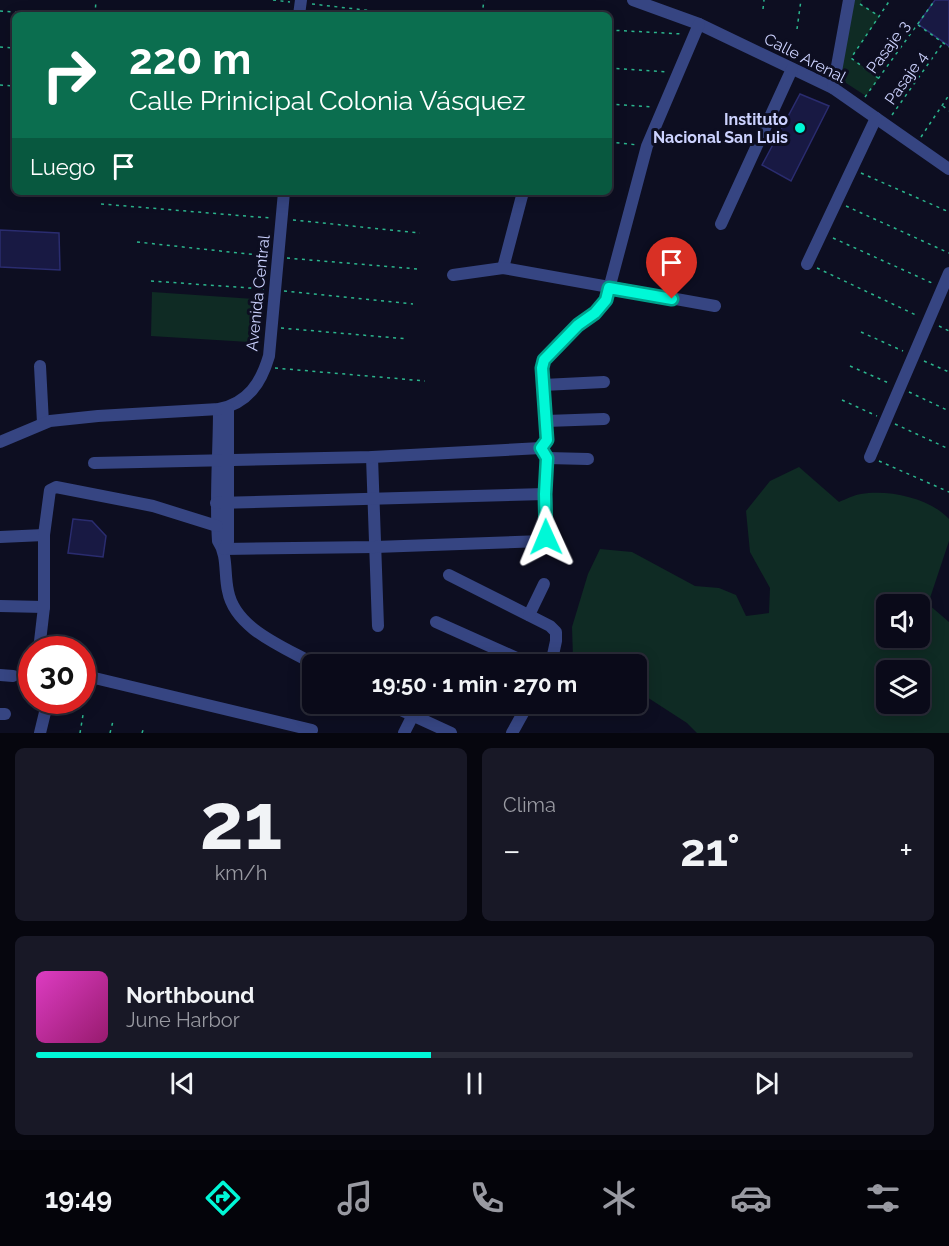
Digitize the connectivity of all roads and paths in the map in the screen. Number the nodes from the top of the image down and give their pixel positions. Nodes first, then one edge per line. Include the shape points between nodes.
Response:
1 (273, 0) edge
2 (633, 0) edge
3 (764, 0) edge
4 (801, 0) edge
5 (849, 0) edge
6 (854, 0) edge
7 (890, 0) edge
8 (935, 0) edge
9 (300, 6) edge
10 (763, 9) dead end
11 (373, 12) edge
12 (880, 16) junction
13 (917, 24) junction
14 (797, 29) dead end
15 (612, 30) edge
16 (697, 30) junction
17 (944, 43) junction
18 (949, 47) edge
19 (612, 68) edge
20 (792, 69) junction
21 (679, 73) junction
22 (879, 78) junction
23 (832, 88) junction
24 (949, 95) edge
25 (612, 104) edge
26 (858, 106) junction
27 (942, 106) junction
28 (664, 108) junction
29 (949, 111) edge
30 (881, 122) junction
31 (612, 142) edge
32 (915, 145) junction
33 (647, 146) junction
34 (852, 169) junction
35 (949, 169) edge
36 (284, 195) edge
37 (522, 195) edge
38 (837, 202) junction
39 (101, 204) dead end
40 (949, 212) edge
41 (282, 219) junction
42 (721, 224) dead end
43 (420, 233) dead end
44 (822, 233) junction
45 (137, 242) dead end
46 (949, 253) edge
47 (278, 257) junction
48 (807, 264) joint
49 (503, 268) junction
50 (417, 269) dead end
51 (949, 273) edge
52 (453, 275) dead end
53 (152, 281) dead end
54 (609, 288) junction
55 (942, 288) junction
56 (274, 290) junction
57 (413, 304) dead end
58 (715, 306) dead end
59 (928, 321) junction
60 (271, 327) junction
61 (949, 331) edge
62 (408, 339) dead end
63 (40, 366) dead end
64 (265, 367) junction
65 (425, 381) dead end
66 (604, 382) dead end
67 (543, 385) junction
68 (224, 408) junction
69 (604, 419) dead end
70 (546, 421) junction
71 (43, 423) junction
72 (0, 442) edge
73 (544, 453) junction
74 (372, 457) junction
75 (870, 457) joint
76 (588, 459) dead end
77 (224, 461) junction
78 (94, 463) dead end
79 (949, 492) edge
80 (545, 494) junction
81 (374, 499) junction
82 (222, 503) junction
83 (217, 526) junction
84 (44, 535) junction
85 (0, 537) edge
86 (375, 547) junction
87 (224, 549) junction
88 (449, 575) dead end
89 (544, 584) dead end
90 (0, 606) edge
91 (44, 607) junction
92 (529, 615) junction
93 (436, 622) dead end
94 (378, 626) dead end
95 (41, 636) edge
96 (508, 654) edge
97 (553, 654) edge
98 (302, 657) edge
99 (0, 675) edge
100 (13, 675) dead end
101 (96, 678) edge
102 (45, 714) edge
103 (522, 714) edge
104 (83, 715) dead end
105 (413, 715) joint
106 (112, 722) dead end
107 (312, 730) dead end
108 (40, 733) edge
109 (80, 733) edge
110 (110, 733) edge
111 (404, 733) edge
112 (452, 733) edge
113 (513, 733) edge

1 - 9 path
2 - 16 street, Calle Arenal
3 - 10 path
4 - 14 path
5 - 23 street
6 - 12 path
7 - 12 path
8 - 13 path, Pasaje 3
9 - 11 path
12 - 22 path via 851,58
13 - 17 path
13 - 22 path, Pasaje 3
15 - 16 path
16 - 20 street, Calle Arenal
16 - 21 street
17 - 18 path
17 - 30 path, Pasaje 4
19 - 21 path
20 - 23 street, Calle Arenal
20 - 42 street
21 - 28 street
22 - 26 path, Pasaje 3
23 - 26 street, Calle Arenal
24 - 27 path
25 - 28 path
26 - 30 street, Calle Arenal
27 - 29 path
27 - 32 path
28 - 33 street
30 - 32 street, Calle Arenal
30 - 34 street
31 - 33 path
32 - 35 street, Calle Arenal
33 - 54 street
34 - 38 street
34 - 40 path
36 - 41 street, Avenida Central
37 - 49 street
38 - 44 street
38 - 46 path
39 - 41 path
41 - 43 path
41 - 47 street, Avenida Central
44 - 48 street
44 - 55 path
45 - 47 path
47 - 50 path
47 - 56 street, Avenida Central
48 - 59 path
49 - 52 street
49 - 54 street
51 - 55 street
53 - 56 path
54 - 58 street
54 - 67 street via 599,309 544,360
55 - 59 street
56 - 57 path
56 - 60 street, Avenida Central
59 - 61 path
59 - 75 street
60 - 62 path
60 - 64 street, Avenida Central
63 - 71 street
64 - 65 path
64 - 68 street, Avenida Central via 252,390 236,404
66 - 67 street
67 - 70 street
68 - 71 street
68 - 77 street
69 - 70 street
70 - 73 street
71 - 72 street
73 - 74 street
73 - 76 street
73 - 80 street
74 - 77 street
74 - 81 street
75 - 79 path
77 - 78 street
77 - 82 street via 216,477
80 - 81 street
80 - 86 street via 543,541
81 - 82 street
81 - 86 street
82 - 83 street
82 - 87 street via 228,542
83 - 84 street via 153,506 56,487 50,490
83 - 87 street via 218,541
84 - 85 street
84 - 91 street
86 - 87 street
86 - 94 street
87 - 98 street via 228,592 237,612 256,630
88 - 92 street
89 - 92 street
90 - 91 street
91 - 95 street
92 - 97 street via 556,632
93 - 96 street
99 - 100 street
101 - 107 street
102 - 108 street
103 - 113 street
104 - 109 path
105 - 111 street
105 - 112 street
106 - 110 path

